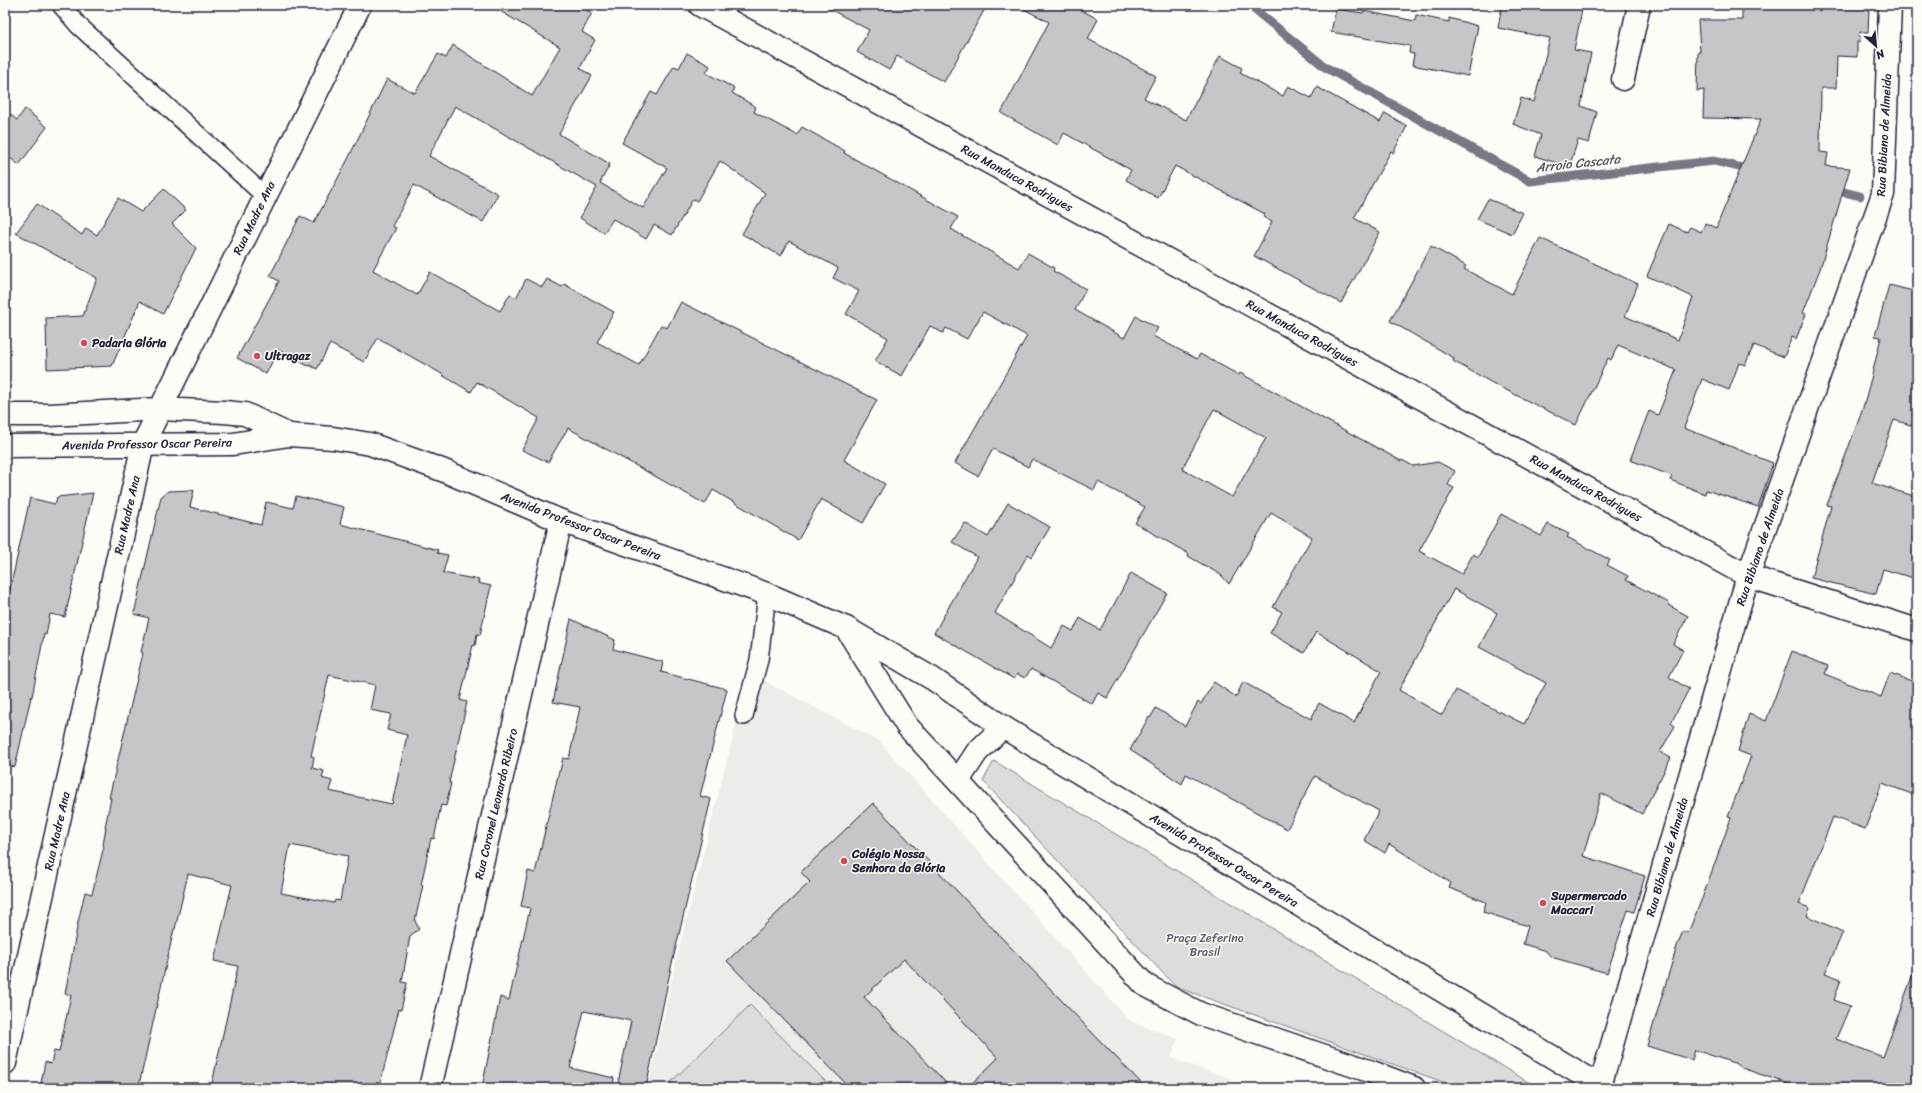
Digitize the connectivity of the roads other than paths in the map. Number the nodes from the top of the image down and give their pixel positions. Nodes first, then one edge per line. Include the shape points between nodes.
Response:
1 (61, 5) edge
2 (360, 5) edge
3 (700, 5) edge
4 (1639, 5) edge
5 (1890, 5) edge
6 (1623, 79) dead end
7 (265, 196) junction
8 (159, 410) junction
9 (9, 415) edge
10 (289, 435) junction
11 (143, 444) junction
12 (5, 446) edge
13 (561, 521) junction
14 (1748, 576) junction
15 (766, 594) junction
16 (846, 628) junction
17 (1917, 630) edge
18 (744, 716) dead end
19 (1003, 727) junction
20 (958, 781) junction
21 (5, 1063) edge
22 (1601, 1087) edge
23 (430, 1088) edge
24 (1414, 1088) edge

1 - 7 lane via 78,26
2 - 7 street, Rua Madre Ana
3 - 14 street, Rua Manduca Rodrigues
4 - 6 street
5 - 14 street, Rua Bibiano de Almeida via 1883,194
7 - 8 street, Rua Madre Ana
8 - 9 street, Avenida Professor Oscar Pereira via 50,416
8 - 10 street, Avenida Professor Oscar Pereira via 245,414
8 - 11 street, Rua Madre Ana
10 - 11 street, Avenida Professor Oscar Pereira via 233,444
10 - 13 street, Avenida Professor Oscar Pereira via 370,444 442,470
11 - 12 street, Avenida Professor Oscar Pereira
11 - 21 street, Rua Madre Ana
13 - 15 street, Avenida Professor Oscar Pereira
13 - 23 street, Rua Coronel Leonardo Ribeiro
14 - 17 street, Rua Manduca Rodrigues
14 - 22 street, Rua Bibiano de Almeida
15 - 16 street, Avenida Professor Oscar Pereira
15 - 18 lane via 759,660
16 - 19 street, Avenida Professor Oscar Pereira via 933,679
16 - 20 street via 907,726
19 - 20 street via 977,752
19 - 22 street, Avenida Professor Oscar Pereira
20 - 24 street via 1145,985 1200,1014

